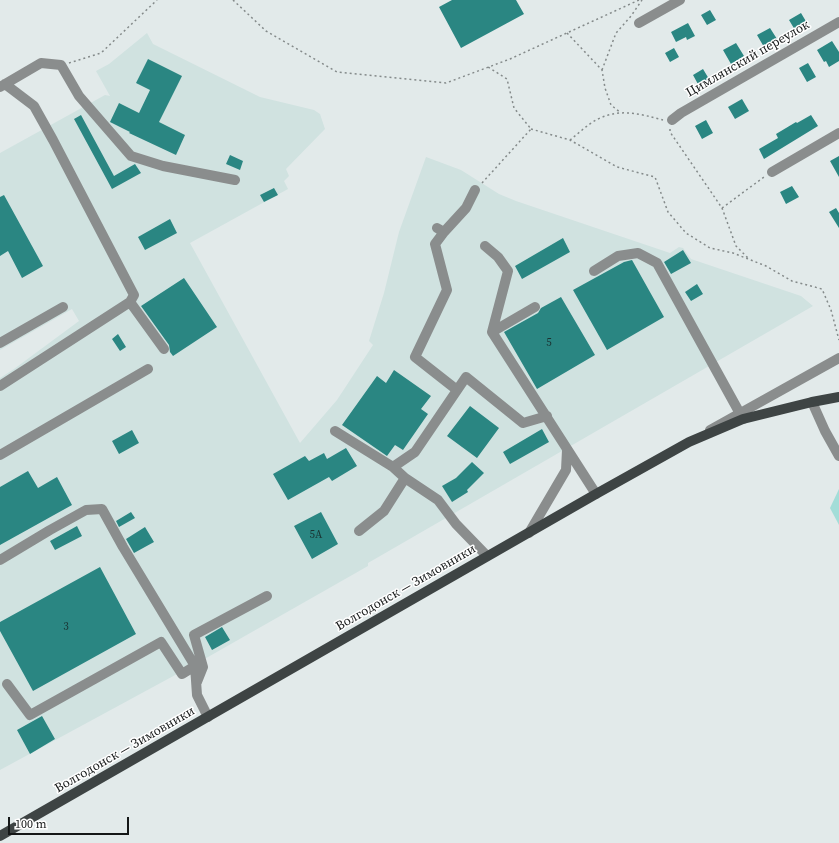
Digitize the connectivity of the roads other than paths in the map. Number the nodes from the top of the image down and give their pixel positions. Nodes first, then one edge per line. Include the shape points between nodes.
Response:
1 (680, 0) edge
2 (839, 22) edge
3 (639, 24) dead end
4 (3, 85) edge
5 (672, 120) road end
6 (839, 133) edge
7 (772, 172) road end
8 (235, 180) dead end
9 (475, 190) road end
10 (485, 246) dead end
11 (594, 271) dead end
12 (130, 302) junction
13 (64, 307) dead end
14 (534, 307) dead end
15 (492, 332) junction
16 (0, 343) edge
17 (164, 349) dead end
18 (839, 358) edge
19 (148, 369) dead end
20 (0, 386) edge
21 (457, 390) junction
22 (839, 397) edge
23 (812, 402) junction
24 (547, 416) junction
25 (741, 416) junction
26 (335, 431) dead end
27 (567, 450) junction
28 (0, 455) edge
29 (839, 456) edge
30 (393, 468) junction
31 (405, 478) junction
32 (596, 494) junction
33 (359, 531) dead end
34 (529, 533) junction
35 (487, 556) junction
36 (0, 560) edge
37 (267, 596) dead end
38 (195, 666) junction
39 (7, 684) dead end
40 (196, 686) junction
41 (208, 717) junction
42 (0, 836) edge

1 - 3 street
2 - 5 street, Цимлянский переулок
4 - 8 street via 41,63 61,65 79,96 131,156 163,166
4 - 12 street via 34,106 40,116 134,295
6 - 7 street
9 - 21 street via 466,208 441,230 435,244 447,290 415,357
10 - 15 street via 498,257 508,271
11 - 25 street via 618,256 638,253 657,263
12 - 17 street
12 - 20 street
13 - 16 street
14 - 15 street
15 - 24 street
18 - 25 street
19 - 28 street
21 - 24 street via 466,377 523,423
21 - 30 street via 415,452
22 - 23 main road, Волгодонск — Зимовники
23 - 25 main road, Волгодонск — Зимовники
23 - 29 street
24 - 27 street
25 - 32 main road, Волгодонск — Зимовники
26 - 30 street
27 - 32 street
27 - 34 street via 566,470
30 - 31 street
31 - 33 street via 384,511
31 - 35 street via 438,500 456,524
32 - 34 main road, Волгодонск — Зимовники
34 - 35 main road, Волгодонск — Зимовники
35 - 41 main road, Волгодонск — Зимовники
36 - 38 street via 86,510 102,509
37 - 40 street via 194,635 203,667
38 - 39 street via 182,674 161,642 30,715
38 - 40 street
40 - 41 street via 197,695
41 - 42 main road, Волгодонск — Зимовники

